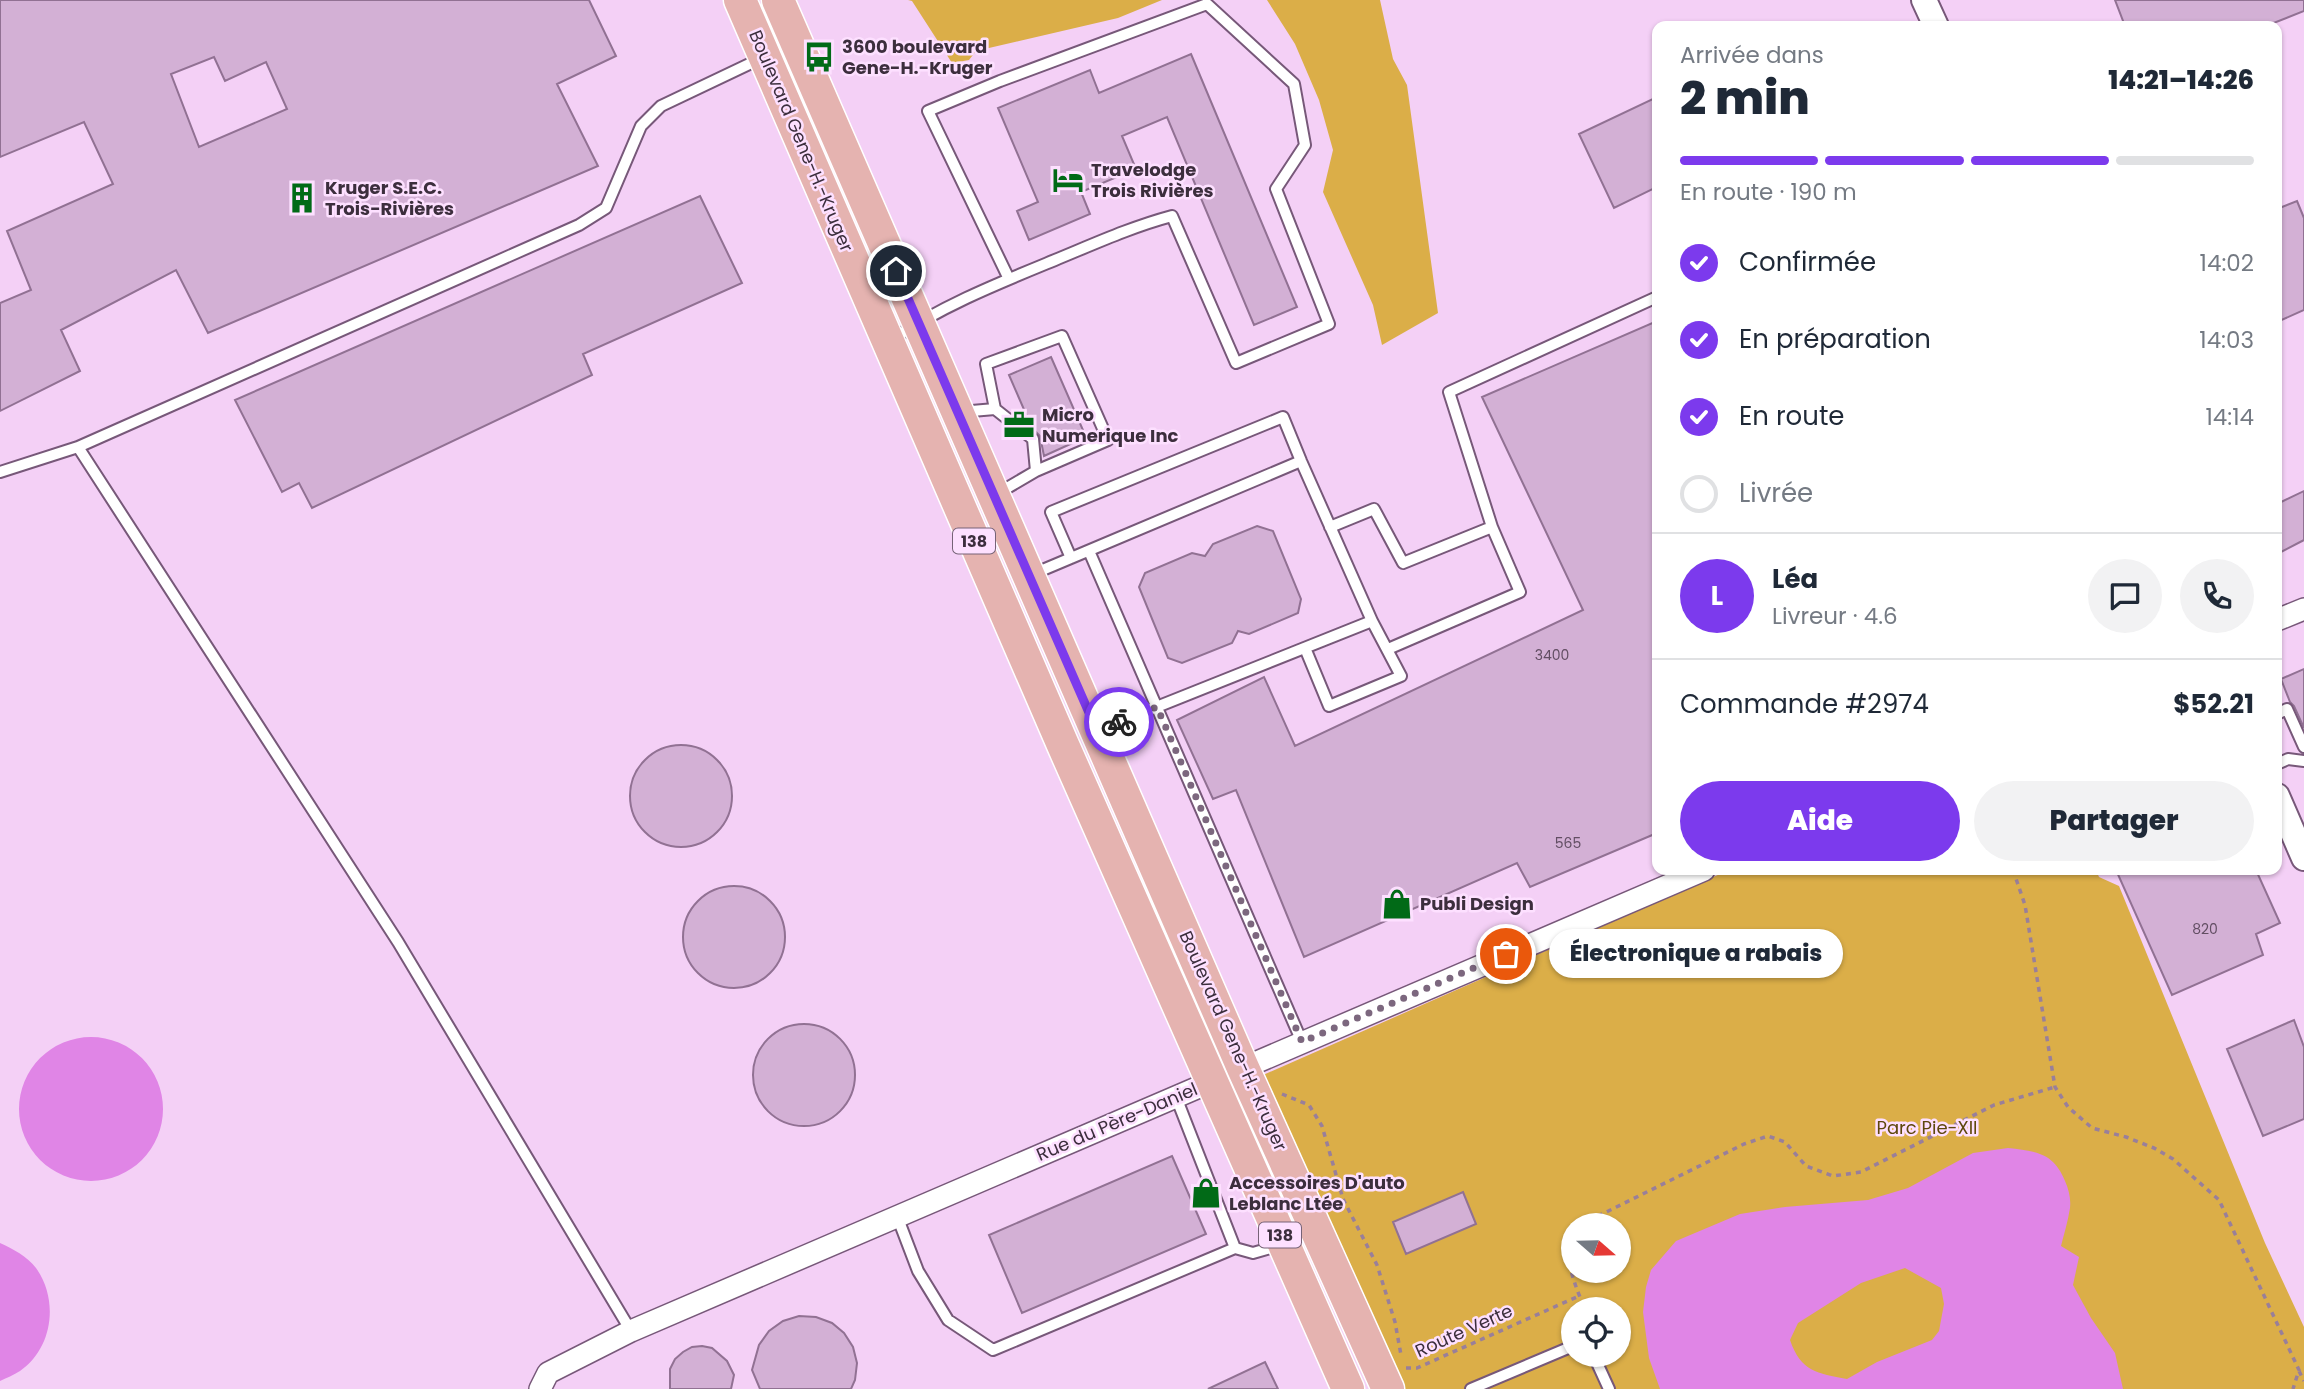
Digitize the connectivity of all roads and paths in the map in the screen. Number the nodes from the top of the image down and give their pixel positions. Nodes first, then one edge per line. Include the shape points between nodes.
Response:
1 (740, 0) edge
2 (778, 0) edge
3 (1924, 0) edge
4 (1934, 21) edge
5 (797, 44) junction
6 (764, 57) junction
7 (1009, 279) junction
8 (1652, 299) edge
9 (918, 322) junction
10 (888, 342) junction
11 (995, 409) junction
12 (958, 412) junction
13 (78, 447) junction
14 (1301, 461) junction
15 (1036, 471) junction
16 (0, 472) edge
17 (994, 495) junction
18 (1330, 527) junction
19 (1492, 527) junction
20 (1089, 551) junction
21 (1071, 558) junction
22 (1029, 576) junction
23 (2304, 609) edge
24 (2282, 618) edge
25 (1372, 621) junction
26 (1305, 648) junction
27 (1388, 649) junction
28 (1157, 707) junction
29 (2282, 712) edge
30 (1097, 731) junction
31 (1063, 745) junction
32 (2304, 747) edge
33 (2304, 761) edge
34 (2282, 762) edge
35 (2282, 807) edge
36 (2304, 858) edge
37 (1692, 875) edge
38 (2015, 875) edge
39 (1302, 1042) junction
40 (1243, 1068) junction
41 (1212, 1081) junction
42 (2055, 1087) junction
43 (1176, 1097) junction
44 (1604, 1213) edge
45 (897, 1216) junction
46 (1284, 1244) junction
47 (1235, 1248) junction
48 (1575, 1283) edge
49 (1579, 1296) joint
50 (631, 1331) junction
51 (1561, 1351) edge
52 (1599, 1367) edge
53 (2298, 1370) junction
54 (2304, 1381) edge
55 (540, 1389) edge
56 (1348, 1389) edge
57 (1388, 1389) edge
58 (1471, 1389) edge
59 (1609, 1389) edge
60 (2293, 1389) edge

1 - 6 main road, Boulevard Gene-H.-Kruger / 138
2 - 5 main road, Boulevard Gene-H.-Kruger / 138
3 - 4 street
5 - 6 lane
5 - 9 main road, Boulevard Gene-H.-Kruger / 138
6 - 10 main road, Boulevard Gene-H.-Kruger / 138
6 - 13 lane via 661,106 641,125 606,208 579,225
7 - 7 lane via 1172,216 1236,363 1329,324 1276,189 1305,145 1294,84 1207,4 928,111
7 - 9 lane
8 - 19 lane via 1448,392
9 - 10 lane
9 - 12 main road, Boulevard Gene-H.-Kruger / 138
10 - 31 main road, Boulevard Gene-H.-Kruger / 138
11 - 12 lane
11 - 15 lane via 1032,439
11 - 15 lane via 986,364 1062,336 1108,440
12 - 17 main road, Boulevard Gene-H.-Kruger / 138
13 - 16 lane
13 - 50 lane via 398,942
14 - 18 lane
14 - 20 lane
14 - 21 lane via 1283,417 1051,512
15 - 17 lane
17 - 22 main road, Boulevard Gene-H.-Kruger / 138
18 - 19 lane via 1374,509 1404,563
18 - 25 lane
19 - 27 lane via 1520,592
20 - 21 lane
20 - 28 lane
21 - 22 lane
22 - 30 main road, Boulevard Gene-H.-Kruger / 138
23 - 24 street
25 - 26 lane
25 - 27 lane
26 - 27 lane via 1329,706 1401,676
26 - 28 lane
28 - 30 lane
28 - 39 lane
29 - 32 lane via 2287,709
30 - 31 street
30 - 40 main road, Boulevard Gene-H.-Kruger / 138
31 - 41 main road, Boulevard Gene-H.-Kruger / 138
33 - 34 lane
35 - 36 street
37 - 39 street, Rue du Père-Daniel
38 - 42 path via 2025,905
39 - 40 street, Rue du Père-Daniel
40 - 41 street, Rue du Père-Daniel
40 - 49 path, Route Verte via 1282,1094 1309,1105 1322,1126 1343,1199 1377,1265 1407,1369
40 - 57 main road, Boulevard Gene-H.-Kruger / 138
41 - 43 street, Rue du Père-Daniel
41 - 46 main road, Boulevard Gene-H.-Kruger / 138
42 - 44 path via 1994,1105 1861,1171 1833,1176 1806,1166 1785,1142 1768,1136
42 - 53 path via 2068,1107 2092,1128 2154,1147 2219,1200
43 - 45 street, Rue du Père-Daniel
43 - 47 lane
45 - 47 lane via 918,1271 948,1320 993,1350
45 - 50 street, Rue du Père-Daniel
46 - 47 lane via 1253,1254
46 - 56 main road, Boulevard Gene-H.-Kruger / 138
48 - 49 path
50 - 55 street, Rue du Père-Daniel via 548,1373
51 - 58 lane
52 - 59 lane
53 - 54 path
53 - 60 path

